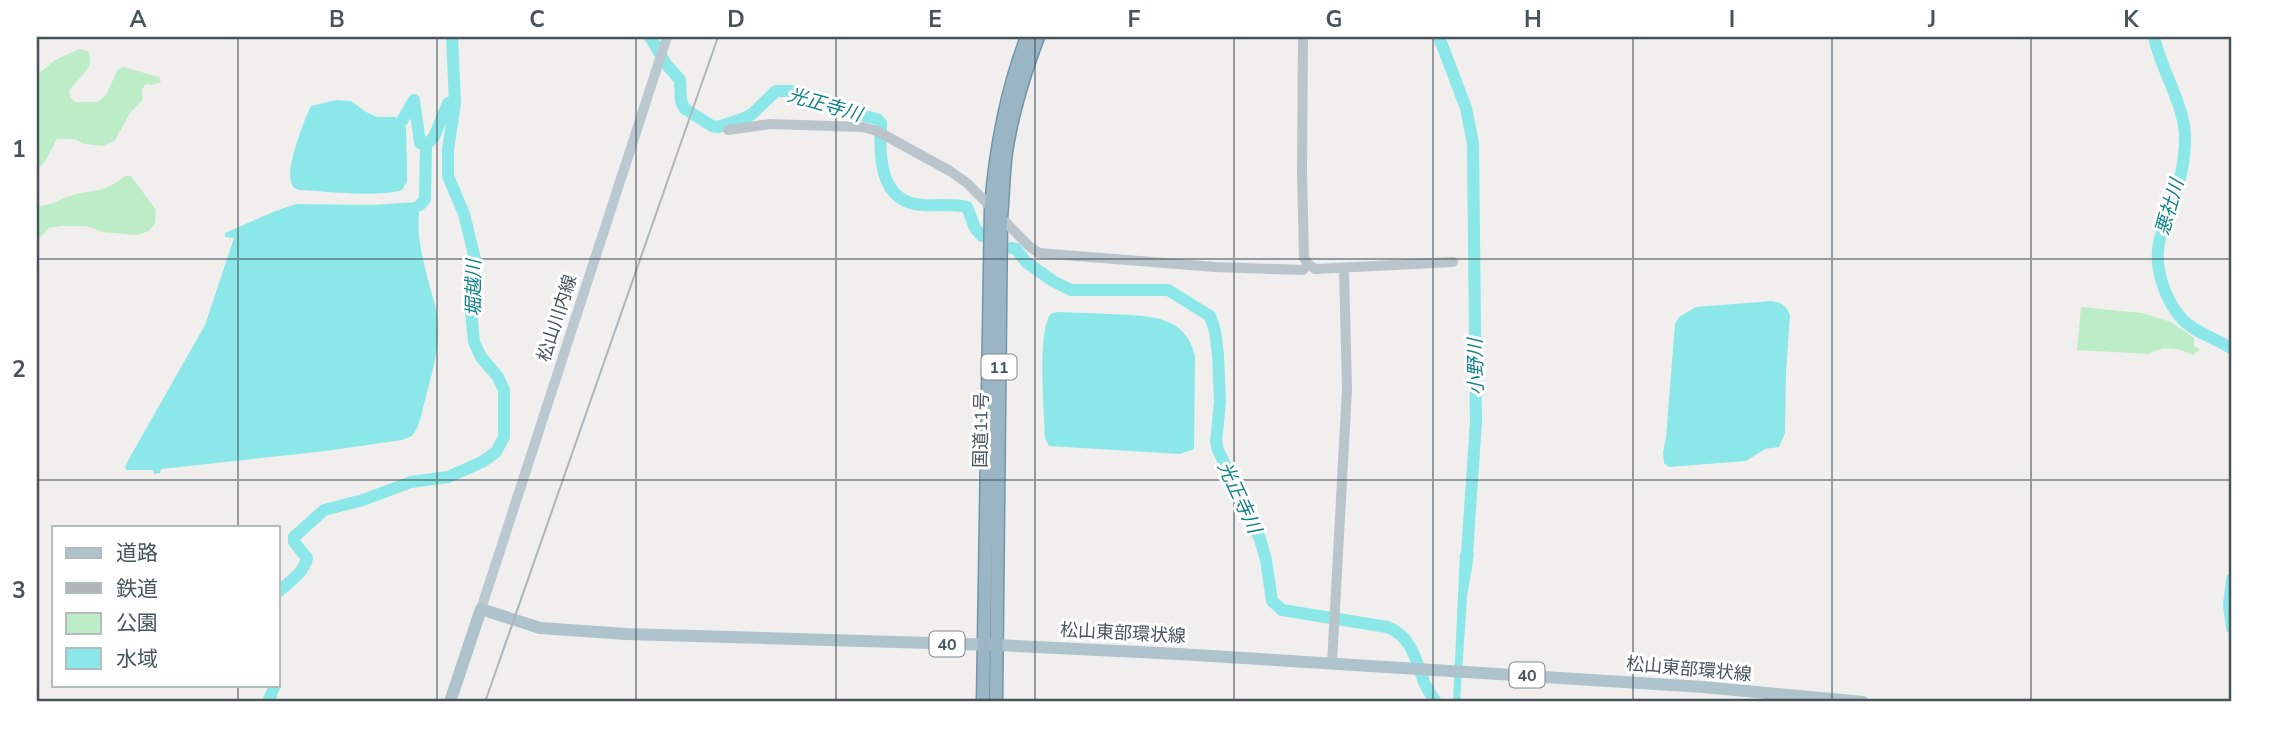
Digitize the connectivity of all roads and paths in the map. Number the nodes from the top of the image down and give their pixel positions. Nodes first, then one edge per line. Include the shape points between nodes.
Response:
1 (667, 37) edge
2 (1027, 37) edge
3 (1038, 37) edge
4 (1303, 37) edge
5 (728, 130) dead end
6 (991, 206) junction
7 (1001, 218) junction
8 (1453, 262) dead end
9 (1308, 264) junction
10 (1344, 269) junction
11 (481, 609) junction
12 (990, 645) junction
13 (1332, 664) junction
14 (450, 702) edge
15 (983, 702) edge
16 (996, 702) edge
17 (1863, 702) edge

1 - 11 main road, 松山川内線
2 - 6 highway, 国道11号 / 11 via 1000,128
3 - 7 highway, 国道11号 / 11 via 1006,152
4 - 9 street via 1302,172 1304,258
5 - 6 street via 770,124 859,127 880,133 950,171
6 - 7 street
6 - 12 highway, 国道11号 / 11
7 - 9 street via 1039,253 1253,268 1303,270
7 - 12 highway, 国道11号 / 11
8 - 10 street
9 - 10 street via 1314,269
10 - 13 street via 1347,389
11 - 12 main road, 松山東部環状線 / 40 via 549,629
11 - 14 main road
12 - 13 main road, 松山東部環状線 / 40
12 - 15 highway, 国道11号 / 11
12 - 16 highway, 国道11号 / 11
13 - 17 main road, 松山東部環状線 / 40 via 1703,687

